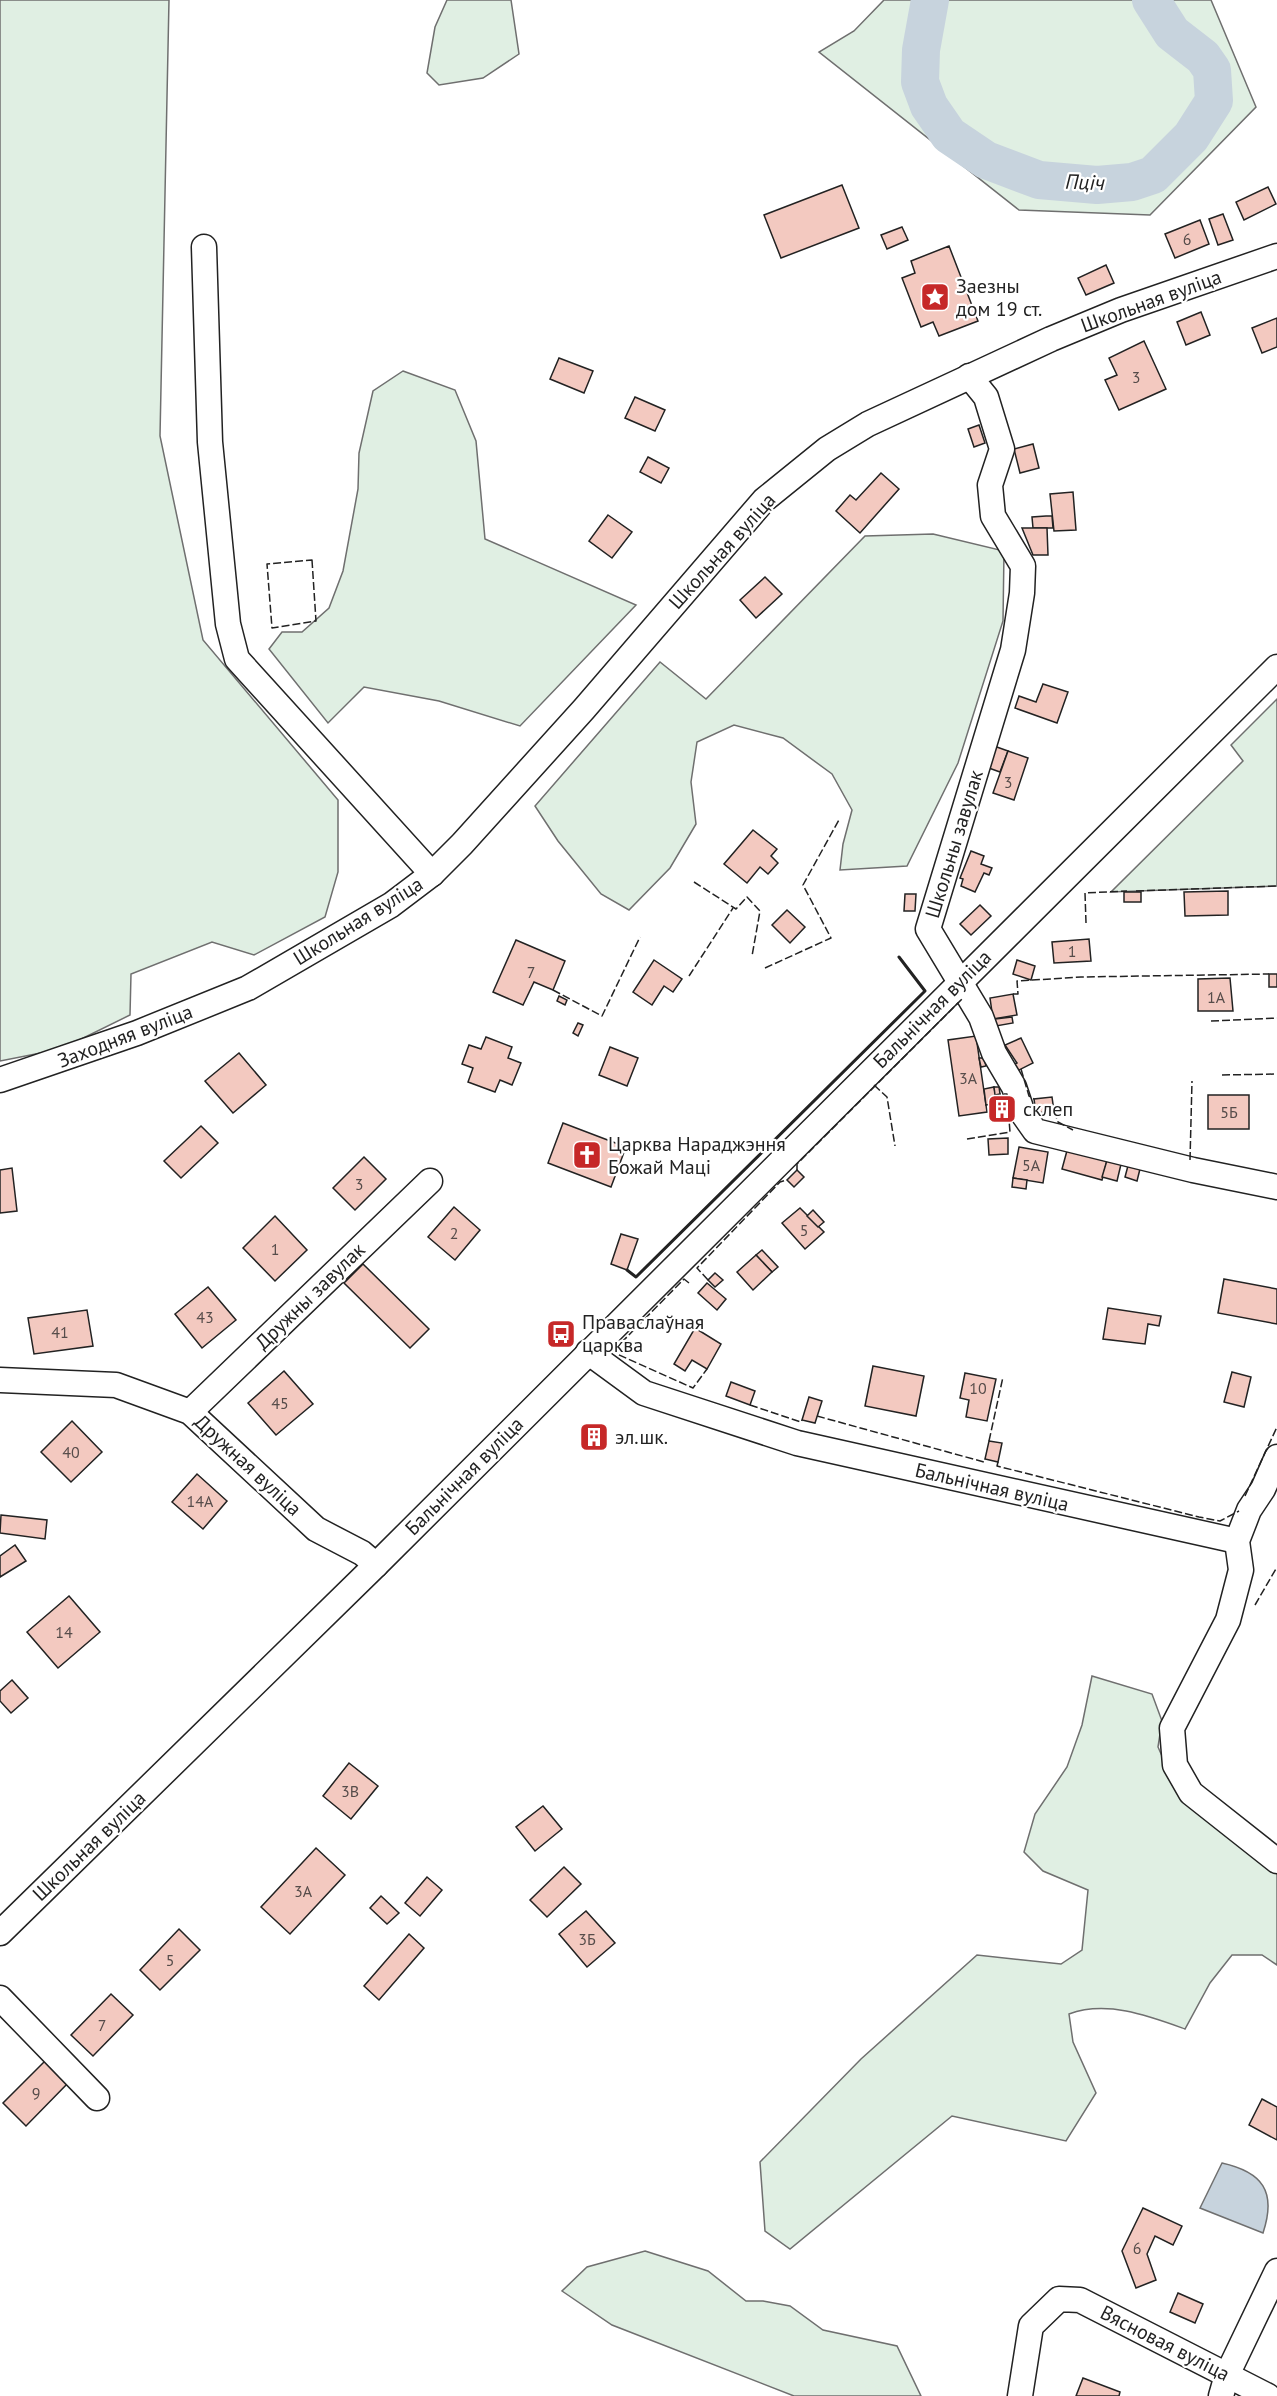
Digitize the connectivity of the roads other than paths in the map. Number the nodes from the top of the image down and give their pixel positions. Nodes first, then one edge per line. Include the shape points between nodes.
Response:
1 (204, 247) dead end
2 (1277, 256) edge
3 (969, 376) junction
4 (1277, 667) edge
5 (432, 874) junction
6 (961, 981) junction
7 (254, 985) joint
8 (0, 1080) edge
9 (430, 1181) dead end
10 (1277, 1187) edge
11 (588, 1352) junction
12 (0, 1380) edge
13 (190, 1412) junction
14 (1277, 1457) edge
15 (1237, 1541) junction
16 (376, 1565) junction
17 (340, 1600) joint
18 (1277, 1861) edge
19 (0, 1933) edge
20 (0, 1998) edge
21 (97, 2098) dead end
22 (1277, 2271) edge
23 (1224, 2386) edge
24 (1020, 2396) edge
25 (1268, 2396) edge

1 - 5 street via 210,442 228,624 237,659
2 - 3 street, Школьная вуліца via 1121,310
3 - 5 street, Школьная вуліца via 868,424 827,449 764,500 584,709
3 - 6 street, Школьны завулак via 986,398 1002,449 990,485 993,516 1023,566 1013,650 928,928
4 - 6 street, Бальнічная вуліца
5 - 7 street, Школьная вуліца via 391,905
6 - 10 street, Школьны завулак via 1014,1087 1023,1114 1035,1131
6 - 11 street, Бальнічная вуліца
7 - 8 street, Заходняя вуліца via 136,1033
9 - 13 street, Дружны завулак
11 - 15 street, Бальнічная вуліца via 644,1393 797,1443
11 - 16 street, Бальнічная вуліца
12 - 13 street, Дружная вуліца via 116,1385
13 - 16 street, Дружная вуліца via 316,1529 362,1553
14 - 15 street
15 - 18 street via 1241,1570 1228,1620 1172,1728 1175,1765 1191,1793
16 - 17 street, Бальнічная вуліца
17 - 19 street, Школьная вуліца
20 - 21 street
22 - 23 street
23 - 24 street, Вясновая вуліца via 1080,2300 1059,2299 1031,2326
23 - 25 street, Вясновая вуліца

